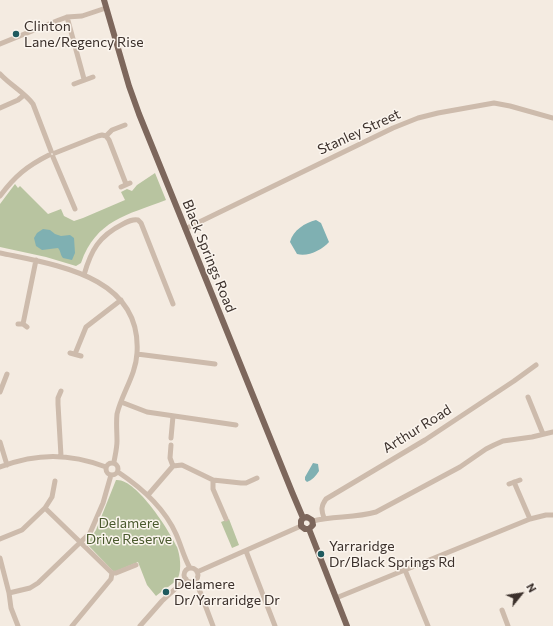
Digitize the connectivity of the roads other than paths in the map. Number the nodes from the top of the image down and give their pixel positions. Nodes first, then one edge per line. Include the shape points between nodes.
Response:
1 (104, 0) edge
2 (106, 8) junction
3 (67, 17) junction
4 (0, 44) edge
5 (0, 74) edge
6 (93, 77) dead end
7 (84, 80) junction
8 (74, 84) dead end
9 (24, 95) junction
10 (0, 108) edge
11 (553, 118) edge
12 (125, 125) dead end
13 (106, 136) junction
14 (52, 154) junction
15 (121, 187) dead end
16 (0, 196) edge
17 (74, 209) dead end
18 (185, 229) junction
19 (0, 253) edge
20 (36, 260) junction
21 (84, 275) junction
22 (121, 300) junction
23 (173, 304) dead end
24 (23, 325) dead end
25 (137, 354) junction
26 (81, 356) dead end
27 (216, 364) dead end
28 (536, 365) dead end
29 (7, 374) dead end
30 (61, 391) dead end
31 (0, 392) edge
32 (528, 397) dead end
33 (121, 402) junction
34 (173, 416) junction
35 (236, 425) dead end
36 (553, 432) edge
37 (543, 434) junction
38 (171, 438) dead end
39 (0, 442) edge
40 (171, 445) dead end
41 (61, 456) junction
42 (114, 462) junction
43 (7, 464) junction
44 (173, 466) junction
45 (0, 467) edge
46 (106, 467) junction
47 (118, 472) junction
48 (111, 475) junction
49 (257, 478) dead end
50 (213, 480) junction
51 (520, 480) dead end
52 (55, 481) dead end
53 (514, 482) junction
54 (509, 484) dead end
55 (148, 495) junction
56 (45, 508) junction
57 (553, 515) edge
58 (303, 518) junction
59 (324, 518) junction
60 (226, 519) dead end
61 (530, 519) junction
62 (313, 521) junction
63 (301, 526) junction
64 (309, 529) junction
65 (0, 539) edge
66 (80, 543) junction
67 (246, 551) junction
68 (0, 558) edge
69 (136, 564) dead end
70 (1, 566) edge
71 (190, 568) junction
72 (405, 570) junction
73 (197, 572) junction
74 (112, 573) junction
75 (186, 580) junction
76 (196, 581) junction
77 (10, 593) junction
78 (336, 598) junction
79 (502, 610) dead end
80 (18, 626) edge
81 (72, 626) edge
82 (140, 626) edge
83 (213, 626) edge
84 (275, 626) edge
85 (347, 626) edge
86 (428, 626) edge
87 (508, 626) edge

1 - 2 main road, Black Springs Road
2 - 3 street via 82,16
2 - 18 main road, Black Springs Road via 128,86
3 - 4 street
3 - 7 street
5 - 9 street
6 - 7 street
7 - 8 street
9 - 10 street
9 - 14 street via 33,104
11 - 18 street, Stanley Street via 494,103 418,118
12 - 13 street via 112,130
13 - 14 street via 98,136
13 - 15 street via 128,184
14 - 16 street via 14,178
14 - 17 street
18 - 58 main road, Black Springs Road
19 - 20 street
20 - 21 street
20 - 24 street
21 - 22 street via 104,285
21 - 23 street via 92,251 102,238 131,220 138,220
22 - 25 street via 133,322
22 - 26 street via 86,327 73,353
25 - 27 street
25 - 33 street via 133,374
28 - 59 street, Arthur Road via 431,436 326,499 322,505
29 - 31 street
30 - 41 street via 58,398
32 - 37 street
33 - 34 street via 147,412
33 - 42 street via 116,420 117,444
34 - 35 street
34 - 38 street
36 - 37 street
37 - 59 street via 494,445 460,467 376,512 362,516
39 - 43 street
40 - 44 street via 170,458
41 - 43 street via 39,457
41 - 46 street
42 - 46 street
42 - 47 street via 118,466
43 - 45 street
44 - 50 street via 182,465
44 - 55 street
46 - 48 street
47 - 48 street
47 - 55 street
48 - 66 street via 93,528
49 - 50 street via 246,483
50 - 60 street via 213,489
51 - 53 street
52 - 56 street via 52,497
53 - 54 street
53 - 61 street
55 - 71 street via 170,523
56 - 65 street via 22,530
56 - 66 street
57 - 61 street
58 - 62 main road via 309,517
58 - 63 main road
59 - 62 street
61 - 72 street
62 - 64 main road
63 - 64 main road
63 - 67 street
64 - 78 main road
66 - 74 street
66 - 77 street via 38,583 30,588
67 - 73 street
67 - 84 street
68 - 70 street
69 - 74 street
70 - 77 street
71 - 73 street
71 - 75 street via 185,572
72 - 78 street
72 - 86 street
73 - 76 street
74 - 81 street via 111,579
75 - 76 street
75 - 82 street via 162,601
76 - 83 street
77 - 80 street via 11,608
78 - 85 main road
79 - 87 street

